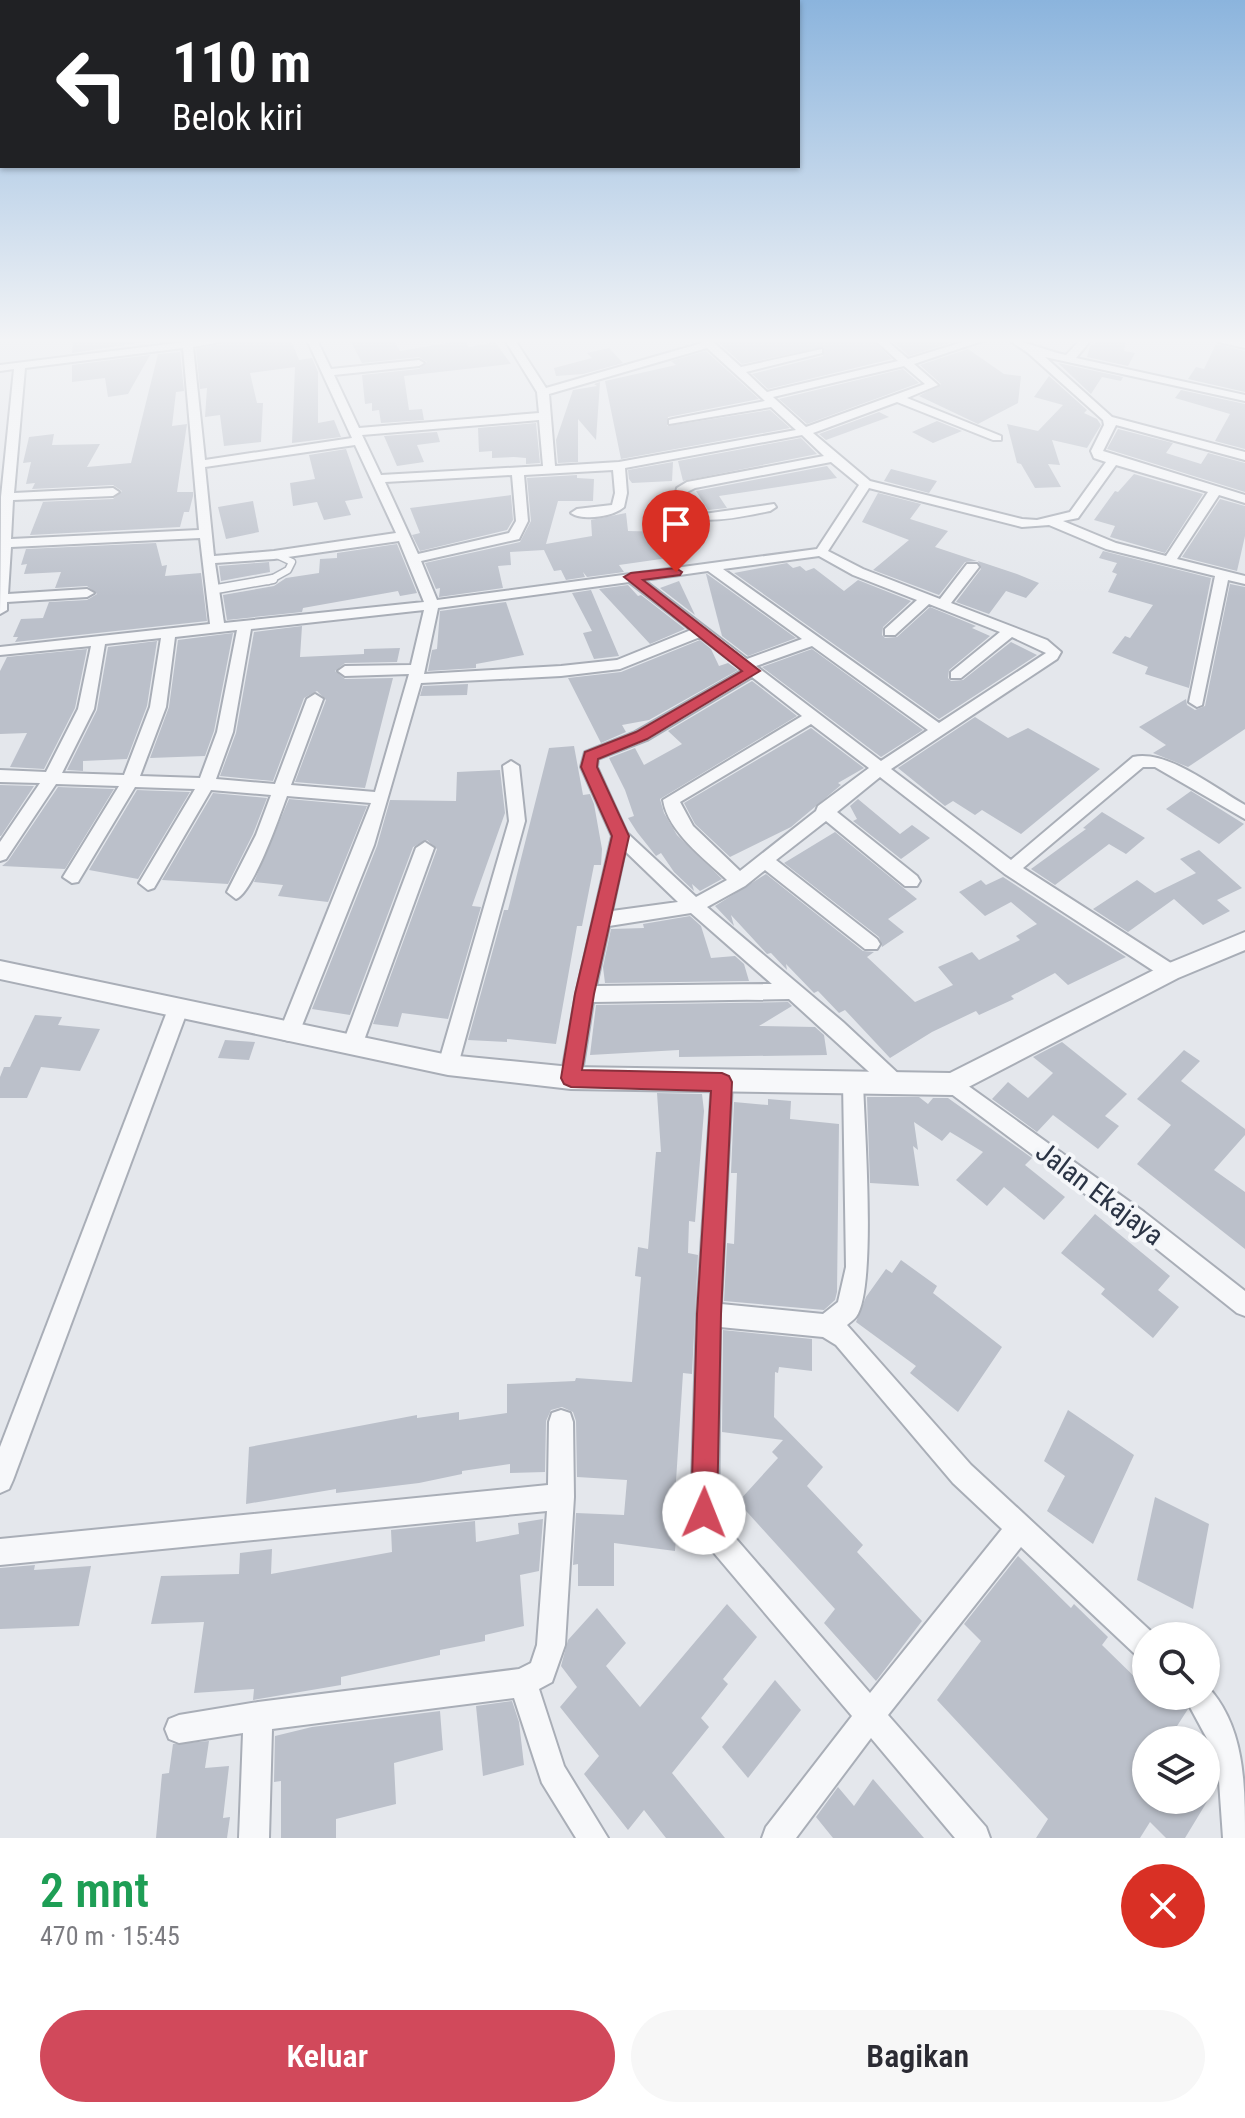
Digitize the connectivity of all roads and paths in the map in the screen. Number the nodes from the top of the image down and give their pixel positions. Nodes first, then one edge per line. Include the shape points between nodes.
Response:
1 (10, 426) edge
2 (195, 426) edge
3 (352, 426) edge
4 (458, 426) edge
5 (546, 426) edge
6 (801, 426) edge
7 (821, 426) edge
8 (963, 426) edge
9 (1110, 426) edge
10 (1133, 426) edge
11 (807, 431) junction
12 (357, 437) junction
13 (997, 438) dead end
14 (1245, 456) edge
15 (5, 457) edge
16 (833, 458) junction
17 (1113, 460) junction
18 (199, 464) junction
19 (619, 466) junction
20 (549, 470) junction
21 (518, 472) junction
22 (377, 479) junction
23 (866, 484) junction
24 (1216, 490) junction
25 (113, 492) dead end
26 (7, 497) junction
27 (1245, 499) edge
28 (770, 507) dead end
29 (577, 513) dead end
30 (1051, 521) junction
31 (206, 534) junction
32 (404, 536) junction
33 (5, 543) junction
34 (821, 552) junction
35 (274, 555) junction
36 (413, 559) junction
37 (208, 560) junction
38 (1169, 561) junction
39 (972, 567) dead end
40 (712, 568) junction
41 (1222, 574) junction
42 (631, 577) junction
43 (1245, 580) edge
44 (211, 590) junction
45 (87, 593) dead end
46 (926, 599) junction
47 (1, 604) edge
48 (432, 605) junction
49 (943, 605) junction
50 (245, 625) junction
51 (217, 626) junction
52 (169, 631) junction
53 (699, 632) junction
54 (890, 632) dead end
55 (1009, 632) junction
56 (99, 639) junction
57 (812, 641) junction
58 (0, 651) edge
59 (748, 668) junction
60 (345, 671) dead end
61 (416, 674) junction
62 (956, 675) dead end
63 (315, 699) dead end
64 (1197, 702) dead end
65 (811, 717) junction
66 (940, 731) junction
67 (511, 766) dead end
68 (878, 770) junction
69 (0, 776) edge
70 (52, 777) junction
71 (130, 782) junction
72 (206, 784) junction
73 (281, 791) junction
74 (381, 798) junction
75 (824, 810) junction
76 (1245, 813) edge
77 (620, 836) junction
78 (425, 848) dead end
79 (0, 855) edge
80 (764, 860) junction
81 (1011, 869) junction
82 (72, 877) dead end
83 (739, 881) junction
84 (911, 881) dead end
85 (148, 883) dead end
86 (236, 892) dead end
87 (694, 906) junction
88 (601, 920) junction
89 (1245, 941) edge
90 (871, 944) dead end
91 (0, 970) edge
92 (1170, 972) junction
93 (794, 991) junction
94 (585, 994) junction
95 (178, 1009) junction
96 (289, 1033) junction
97 (353, 1043) junction
98 (448, 1065) junction
99 (571, 1078) junction
100 (853, 1081) junction
101 (722, 1082) junction
102 (896, 1084) junction
103 (953, 1084) junction
104 (1245, 1305) edge
105 (709, 1314) junction
106 (827, 1326) junction
107 (561, 1422) dead end
108 (0, 1480) edge
109 (561, 1497) junction
110 (1020, 1528) junction
111 (0, 1552) edge
112 (1132, 1632) edge
113 (523, 1683) junction
114 (1207, 1710) edge
115 (871, 1714) junction
116 (258, 1716) junction
117 (179, 1729) dead end
118 (254, 1838) edge
119 (593, 1838) edge
120 (777, 1838) edge
121 (975, 1838) edge
122 (1238, 1838) edge

1 - 15 street
2 - 18 street
3 - 12 street
4 - 12 street
5 - 20 street
6 - 11 street
7 - 11 street
8 - 13 street
9 - 17 street via 1097,451
10 - 14 street
11 - 16 street
11 - 19 street
12 - 18 street
12 - 22 street
15 - 26 street
16 - 23 street
16 - 28 street via 681,491 690,513 706,518
17 - 24 street
17 - 30 street via 1074,515
18 - 31 street
19 - 20 street
19 - 29 street via 618,507
20 - 21 street
21 - 22 street
21 - 36 street via 522,521 514,536
22 - 32 street
23 - 30 street via 1022,523
23 - 34 street
24 - 27 street
24 - 38 street
25 - 26 street
26 - 33 street
30 - 38 street via 1111,546
31 - 33 street
31 - 37 street
32 - 35 street
32 - 36 street
33 - 47 street
34 - 40 street
34 - 46 street
35 - 37 street
35 - 44 lane via 292,562 285,574
36 - 48 street
37 - 44 street
38 - 41 street
39 - 49 street
40 - 42 street
40 - 57 street
41 - 43 street
41 - 64 street
42 - 48 street
42 - 53 street
44 - 51 street
45 - 47 street
46 - 49 street
46 - 54 street
48 - 50 street
48 - 61 street
49 - 55 street
50 - 51 street
50 - 72 street via 225,732
51 - 52 street
52 - 56 street
52 - 71 street via 158,707
53 - 59 street
53 - 61 street via 620,664 548,672
55 - 62 street
55 - 66 street via 1054,652
56 - 58 street
56 - 70 street via 86,709
57 - 59 street
57 - 66 street
59 - 65 street
59 - 77 street via 641,736 591,756 589,767
60 - 61 street
61 - 74 street
63 - 73 street
65 - 68 street
65 - 83 street via 671,800 681,822
66 - 68 street
67 - 98 street via 517,821
68 - 75 street
68 - 81 street
69 - 70 street
70 - 71 street
70 - 79 street
71 - 72 street
71 - 82 street
72 - 73 street
72 - 85 street
73 - 74 street
73 - 86 street
74 - 96 street
75 - 80 street
75 - 84 street
76 - 81 street via 1158,762 1139,761
77 - 87 street
77 - 88 street
78 - 97 street
80 - 83 street
80 - 90 street
81 - 92 street
83 - 87 street
87 - 88 street
87 - 93 street
88 - 94 street
89 - 92 street
91 - 95 street
92 - 103 street
93 - 94 street
93 - 102 street
94 - 99 street
95 - 96 street
95 - 108 street
96 - 97 street
97 - 98 street
98 - 99 street
99 - 101 street
100 - 101 street
100 - 102 street
100 - 106 street via 857,1267 848,1309
101 - 105 street
102 - 103 street
103 - 104 street, Jalan Ekajaya
105 - 106 street
105 - 115 street via 707,1525
106 - 110 street via 844,1337 962,1474
107 - 109 street
109 - 111 street
109 - 113 street via 551,1645 542,1672
110 - 112 street
110 - 115 street
113 - 116 street
113 - 119 street via 552,1773
114 - 122 street via 1223,1735 1236,1775
115 - 120 street
115 - 121 street
116 - 117 street
116 - 118 street

